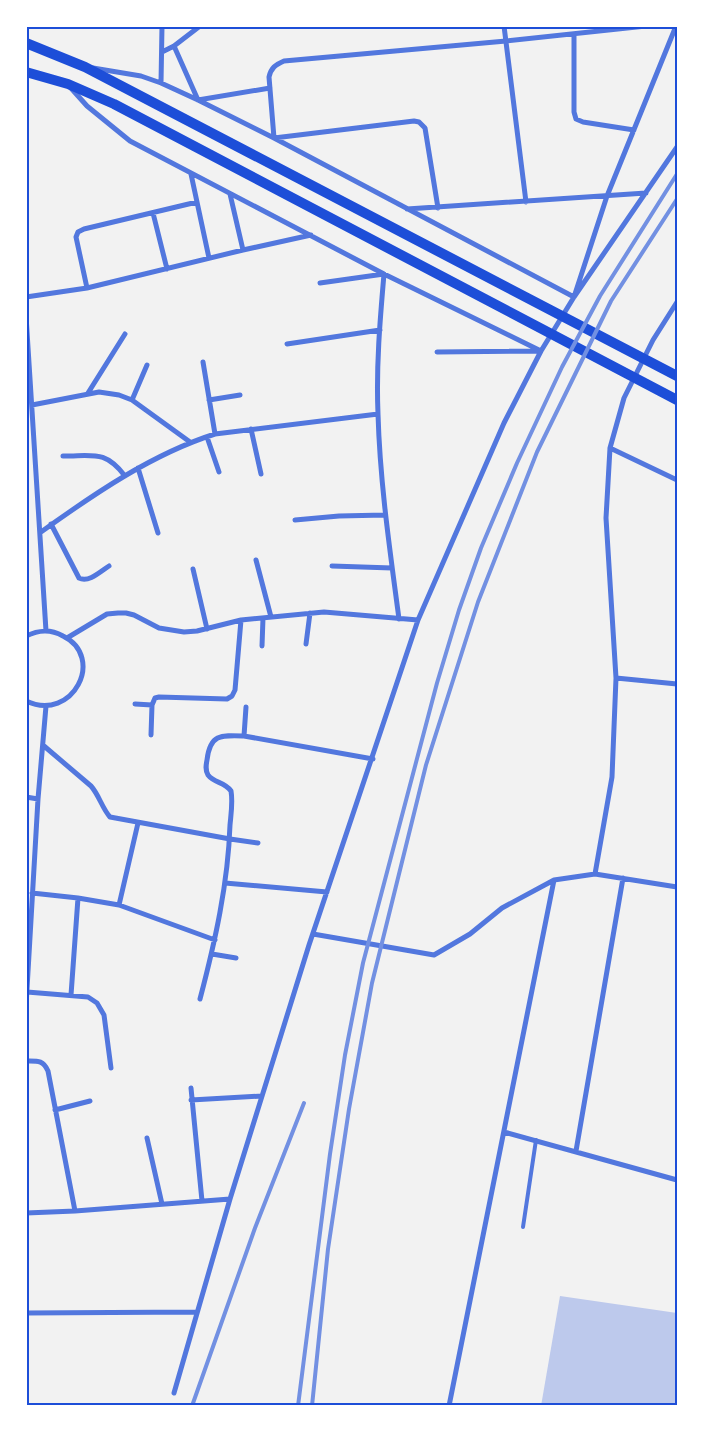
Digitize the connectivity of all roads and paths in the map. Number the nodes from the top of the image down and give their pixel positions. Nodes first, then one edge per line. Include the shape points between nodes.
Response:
1 (162, 26) edge
2 (200, 26) edge
3 (504, 26) edge
4 (646, 26) edge
5 (676, 26) edge
6 (574, 34) junction
7 (506, 41) junction
8 (26, 43) edge
9 (174, 46) junction
10 (162, 52) junction
11 (85, 67) junction
12 (26, 72) edge
13 (161, 83) junction
14 (68, 84) junction
15 (270, 88) junction
16 (198, 100) junction
17 (634, 130) junction
18 (274, 138) junction
19 (677, 147) edge
20 (191, 174) junction
21 (646, 193) junction
22 (230, 194) junction
23 (607, 196) junction
24 (197, 202) junction
25 (526, 202) junction
26 (438, 208) junction
27 (407, 210) junction
28 (153, 212) junction
29 (312, 235) junction
30 (243, 250) junction
31 (209, 258) junction
32 (167, 269) junction
33 (384, 274) junction
34 (320, 283) dead end
35 (87, 288) junction
36 (26, 297) edge
37 (574, 297) junction
38 (677, 302) edge
39 (26, 316) edge
40 (380, 330) junction
41 (125, 334) dead end
42 (287, 344) dead end
43 (541, 351) junction
44 (437, 352) dead end
45 (203, 362) dead end
46 (147, 365) dead end
47 (677, 376) edge
48 (88, 393) junction
49 (240, 395) dead end
50 (132, 400) junction
51 (209, 400) junction
52 (677, 400) edge
53 (32, 405) junction
54 (378, 414) junction
55 (251, 429) junction
56 (215, 434) junction
57 (208, 437) junction
58 (190, 442) junction
59 (610, 448) junction
60 (64, 456) dead end
61 (138, 468) junction
62 (219, 472) dead end
63 (261, 474) dead end
64 (125, 476) junction
65 (677, 480) edge
66 (386, 514) junction
67 (295, 520) dead end
68 (51, 524) junction
69 (41, 532) junction
70 (158, 533) dead end
71 (256, 560) dead end
72 (109, 566) dead end
73 (332, 566) dead end
74 (392, 568) junction
75 (193, 569) dead end
76 (310, 613) junction
77 (271, 617) junction
78 (263, 618) junction
79 (398, 619) junction
80 (241, 620) junction
81 (418, 620) junction
82 (207, 629) junction
83 (46, 630) junction
84 (26, 636) edge
85 (67, 638) junction
86 (306, 644) dead end
87 (262, 646) dead end
88 (616, 678) junction
89 (677, 684) edge
90 (26, 701) edge
91 (135, 704) dead end
92 (152, 705) junction
93 (46, 706) junction
94 (246, 707) dead end
95 (150, 735) dead end
96 (244, 736) junction
97 (44, 746) junction
98 (373, 759) junction
99 (26, 798) edge
100 (38, 799) junction
101 (138, 823) junction
102 (230, 839) junction
103 (258, 843) dead end
104 (26, 859) edge
105 (34, 860) junction
106 (595, 874) junction
107 (623, 878) junction
108 (554, 880) junction
109 (225, 883) junction
110 (677, 887) edge
111 (327, 892) junction
112 (32, 893) junction
113 (78, 898) junction
114 (118, 905) junction
115 (313, 934) junction
116 (215, 940) junction
117 (212, 954) junction
118 (236, 958) dead end
119 (27, 992) edge
120 (71, 995) junction
121 (200, 999) dead end
122 (26, 1006) edge
123 (26, 1061) edge
124 (111, 1068) dead end
125 (191, 1088) dead end
126 (262, 1096) junction
127 (191, 1100) junction
128 (90, 1101) dead end
129 (55, 1110) junction
130 (504, 1132) junction
131 (147, 1138) dead end
132 (536, 1140) junction
133 (576, 1151) junction
134 (677, 1180) edge
135 (230, 1199) junction
136 (202, 1201) junction
137 (162, 1204) junction
138 (75, 1211) junction
139 (26, 1213) edge
140 (523, 1227) dead end
141 (197, 1312) junction
142 (26, 1313) edge
143 (174, 1393) dead end
144 (449, 1406) edge

1 - 10 street
2 - 9 street
3 - 7 street
4 - 6 street
5 - 17 street
6 - 7 street
6 - 17 street via 576,119
7 - 15 street via 284,62 270,70
7 - 25 street
8 - 11 main road
9 - 10 street
9 - 16 street
10 - 13 street
11 - 13 street via 113,70
11 - 47 main road
12 - 14 main road
13 - 16 street
14 - 20 street via 87,106 130,141
14 - 52 main road via 114,104
15 - 16 street
15 - 18 street
16 - 18 street
17 - 23 street
18 - 26 street via 418,122 425,128
18 - 27 street
19 - 21 street
20 - 22 street
20 - 24 street
21 - 23 street
21 - 37 street
22 - 29 street
22 - 30 street
23 - 25 street
23 - 37 street
24 - 28 street
24 - 31 street
25 - 26 street
26 - 27 street
27 - 37 street
28 - 32 street
28 - 35 street via 78,232 76,237
29 - 30 street
29 - 33 street
30 - 31 street
31 - 32 street
32 - 35 street
33 - 34 street
33 - 40 street
33 - 43 street
35 - 36 street
37 - 43 street
38 - 59 street via 653,340 624,398
39 - 53 street
40 - 42 street
40 - 54 street
41 - 48 street
43 - 44 street
43 - 81 street via 504,423
45 - 51 street
46 - 50 street
48 - 50 street via 119,395
48 - 53 street
49 - 51 street
50 - 58 street
51 - 56 street
53 - 69 street
54 - 55 street
54 - 66 street
55 - 56 street
55 - 63 street
56 - 57 street
57 - 58 street
57 - 62 street
58 - 61 street
59 - 65 street
59 - 88 street via 606,518
60 - 64 street via 108,458
61 - 64 street
61 - 70 street
64 - 68 street
66 - 67 street
66 - 74 street
68 - 69 street
68 - 72 street via 79,578 88,579
69 - 83 street
71 - 77 street
73 - 74 street
74 - 79 street
75 - 82 street
76 - 77 street
76 - 79 street
76 - 86 street
77 - 78 street
78 - 80 street
78 - 87 street
79 - 81 street
80 - 82 street
80 - 92 street via 232,696 227,699 160,696
81 - 98 street
82 - 85 street via 184,632 159,628 126,613 118,613 107,614
83 - 84 street
83 - 85 street
85 - 93 street via 81,656 81,680 68,699
88 - 89 street
88 - 106 street via 612,777
90 - 93 street
91 - 92 street
92 - 95 street
93 - 97 street
94 - 96 street
96 - 98 street
96 - 102 street via 224,735 208,748 208,774 231,791
97 - 100 street
97 - 101 street via 91,786 110,817
98 - 111 street
99 - 100 street
100 - 105 street
101 - 102 street
101 - 114 street
102 - 103 street
102 - 109 street
104 - 105 street
105 - 112 street
106 - 107 street
106 - 108 street
107 - 110 street
107 - 133 street
108 - 115 street via 502,908 470,934 434,955
108 - 130 street
109 - 111 street
109 - 116 street
111 - 115 street
112 - 113 street
112 - 119 street
113 - 114 street
113 - 120 street
114 - 116 street
115 - 126 street
116 - 117 street
117 - 118 street
117 - 121 street
119 - 120 street
119 - 122 street
120 - 124 street via 88,997 104,1015
123 - 129 street via 45,1064
125 - 127 street
126 - 127 street
126 - 135 street
127 - 136 street
128 - 129 street
129 - 138 street
130 - 132 street
130 - 144 street
131 - 137 street
132 - 133 street
132 - 140 lane
133 - 134 street
135 - 136 street
135 - 141 street
136 - 137 street
137 - 138 street
138 - 139 street
141 - 142 street
141 - 143 street

